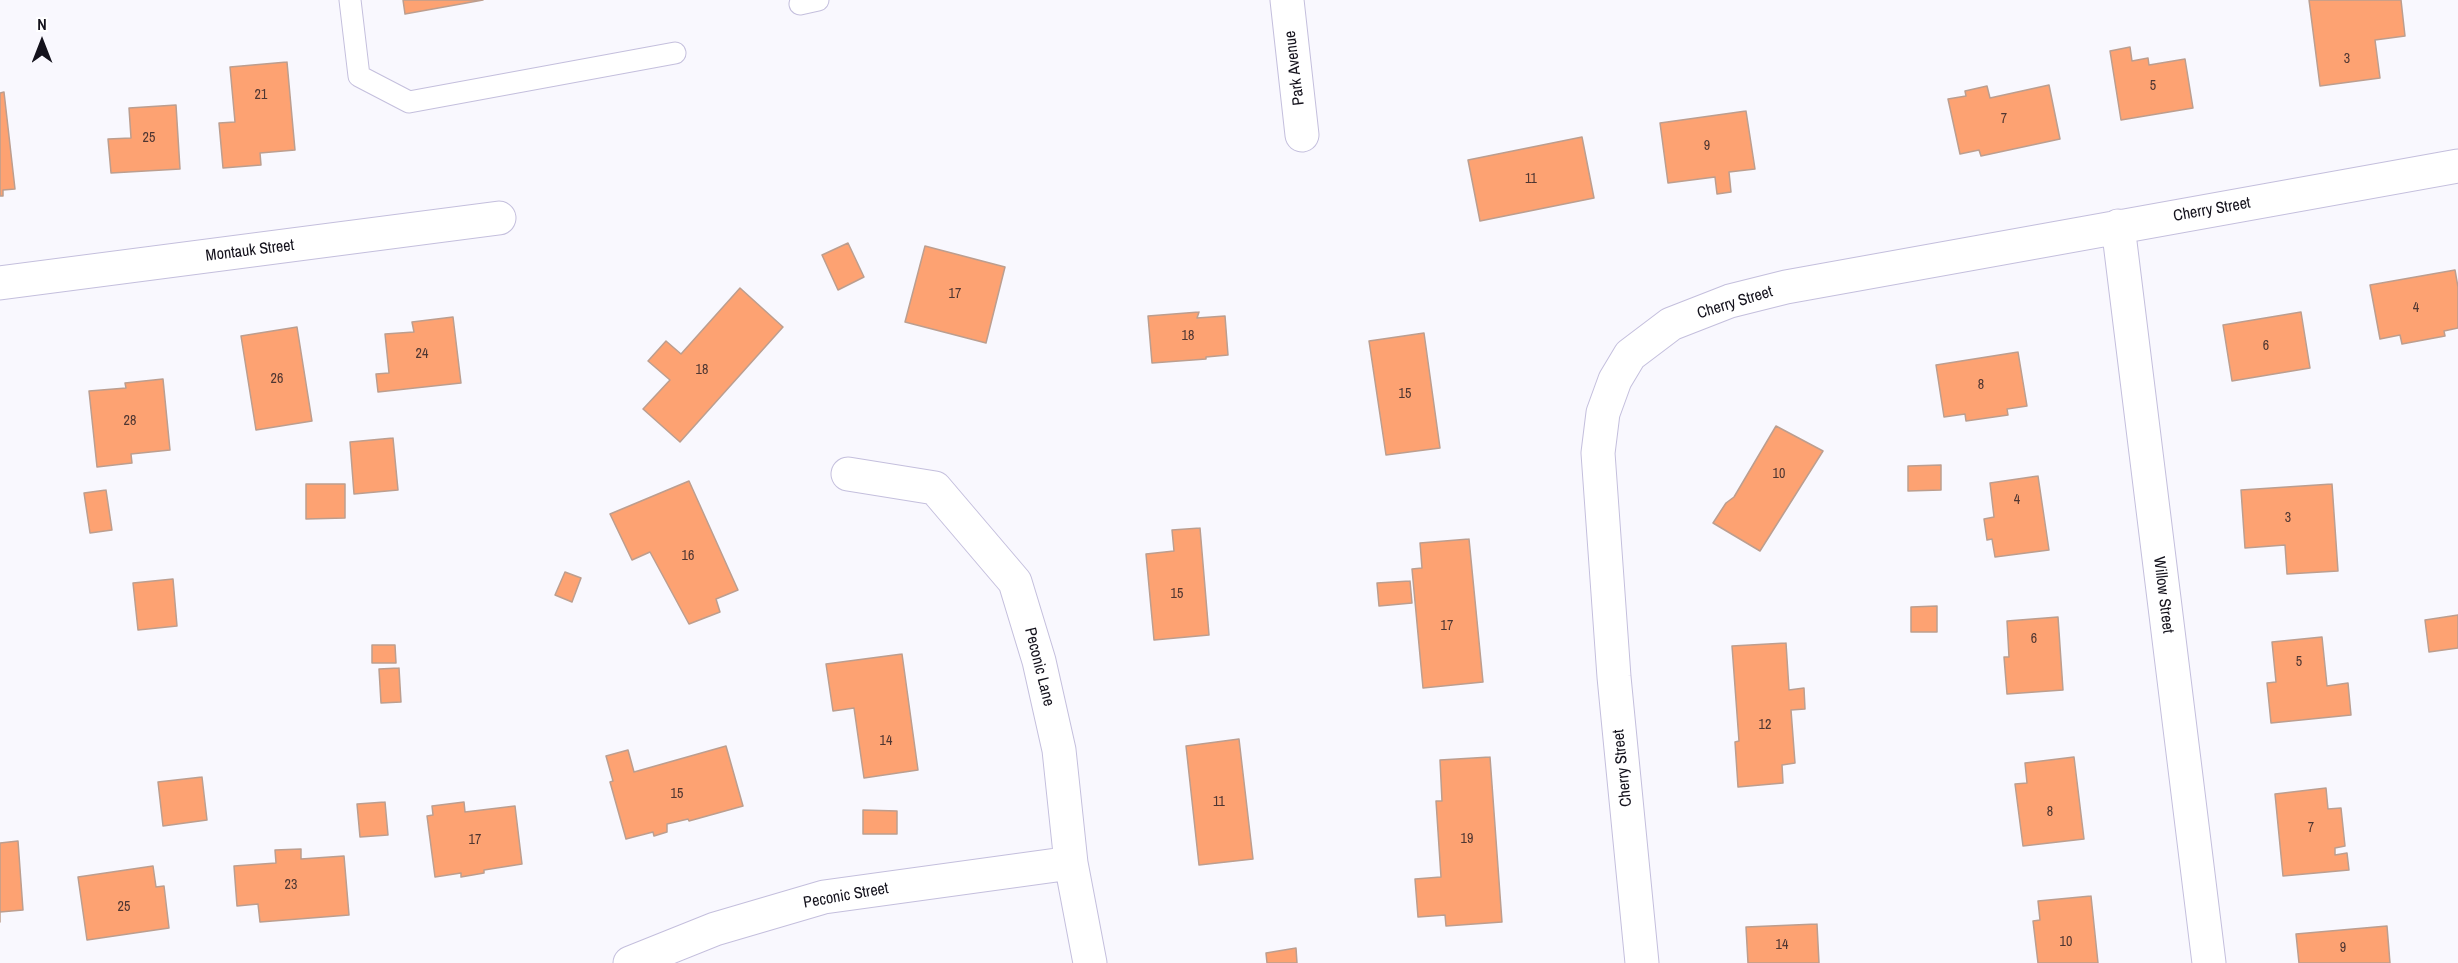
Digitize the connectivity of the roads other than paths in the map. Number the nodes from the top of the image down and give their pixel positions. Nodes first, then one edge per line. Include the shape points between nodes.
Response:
1 (350, 0) edge
2 (1287, 0) edge
3 (675, 53) dead end
4 (1302, 135) dead end
5 (2458, 166) edge
6 (500, 219) dead end
7 (2118, 226) junction
8 (0, 283) edge
9 (848, 474) dead end
10 (1071, 863) junction
11 (630, 963) edge
12 (1090, 963) edge
13 (1642, 963) edge
14 (2209, 963) edge

1 - 3 lane via 359,76 409,102
2 - 4 street, Park Avenue
5 - 7 street, Cherry Street
6 - 8 street, Montauk Street
7 - 13 street, Cherry Street via 1730,301 1671,324 1630,355 1614,380 1603,413 1598,453 1614,676
7 - 14 street, Willow Street
9 - 10 street, Peconic Lane via 935,488 1015,582 1039,661 1059,750
10 - 11 street, Peconic Street via 824,897 715,929
10 - 12 street, Peconic Lane

